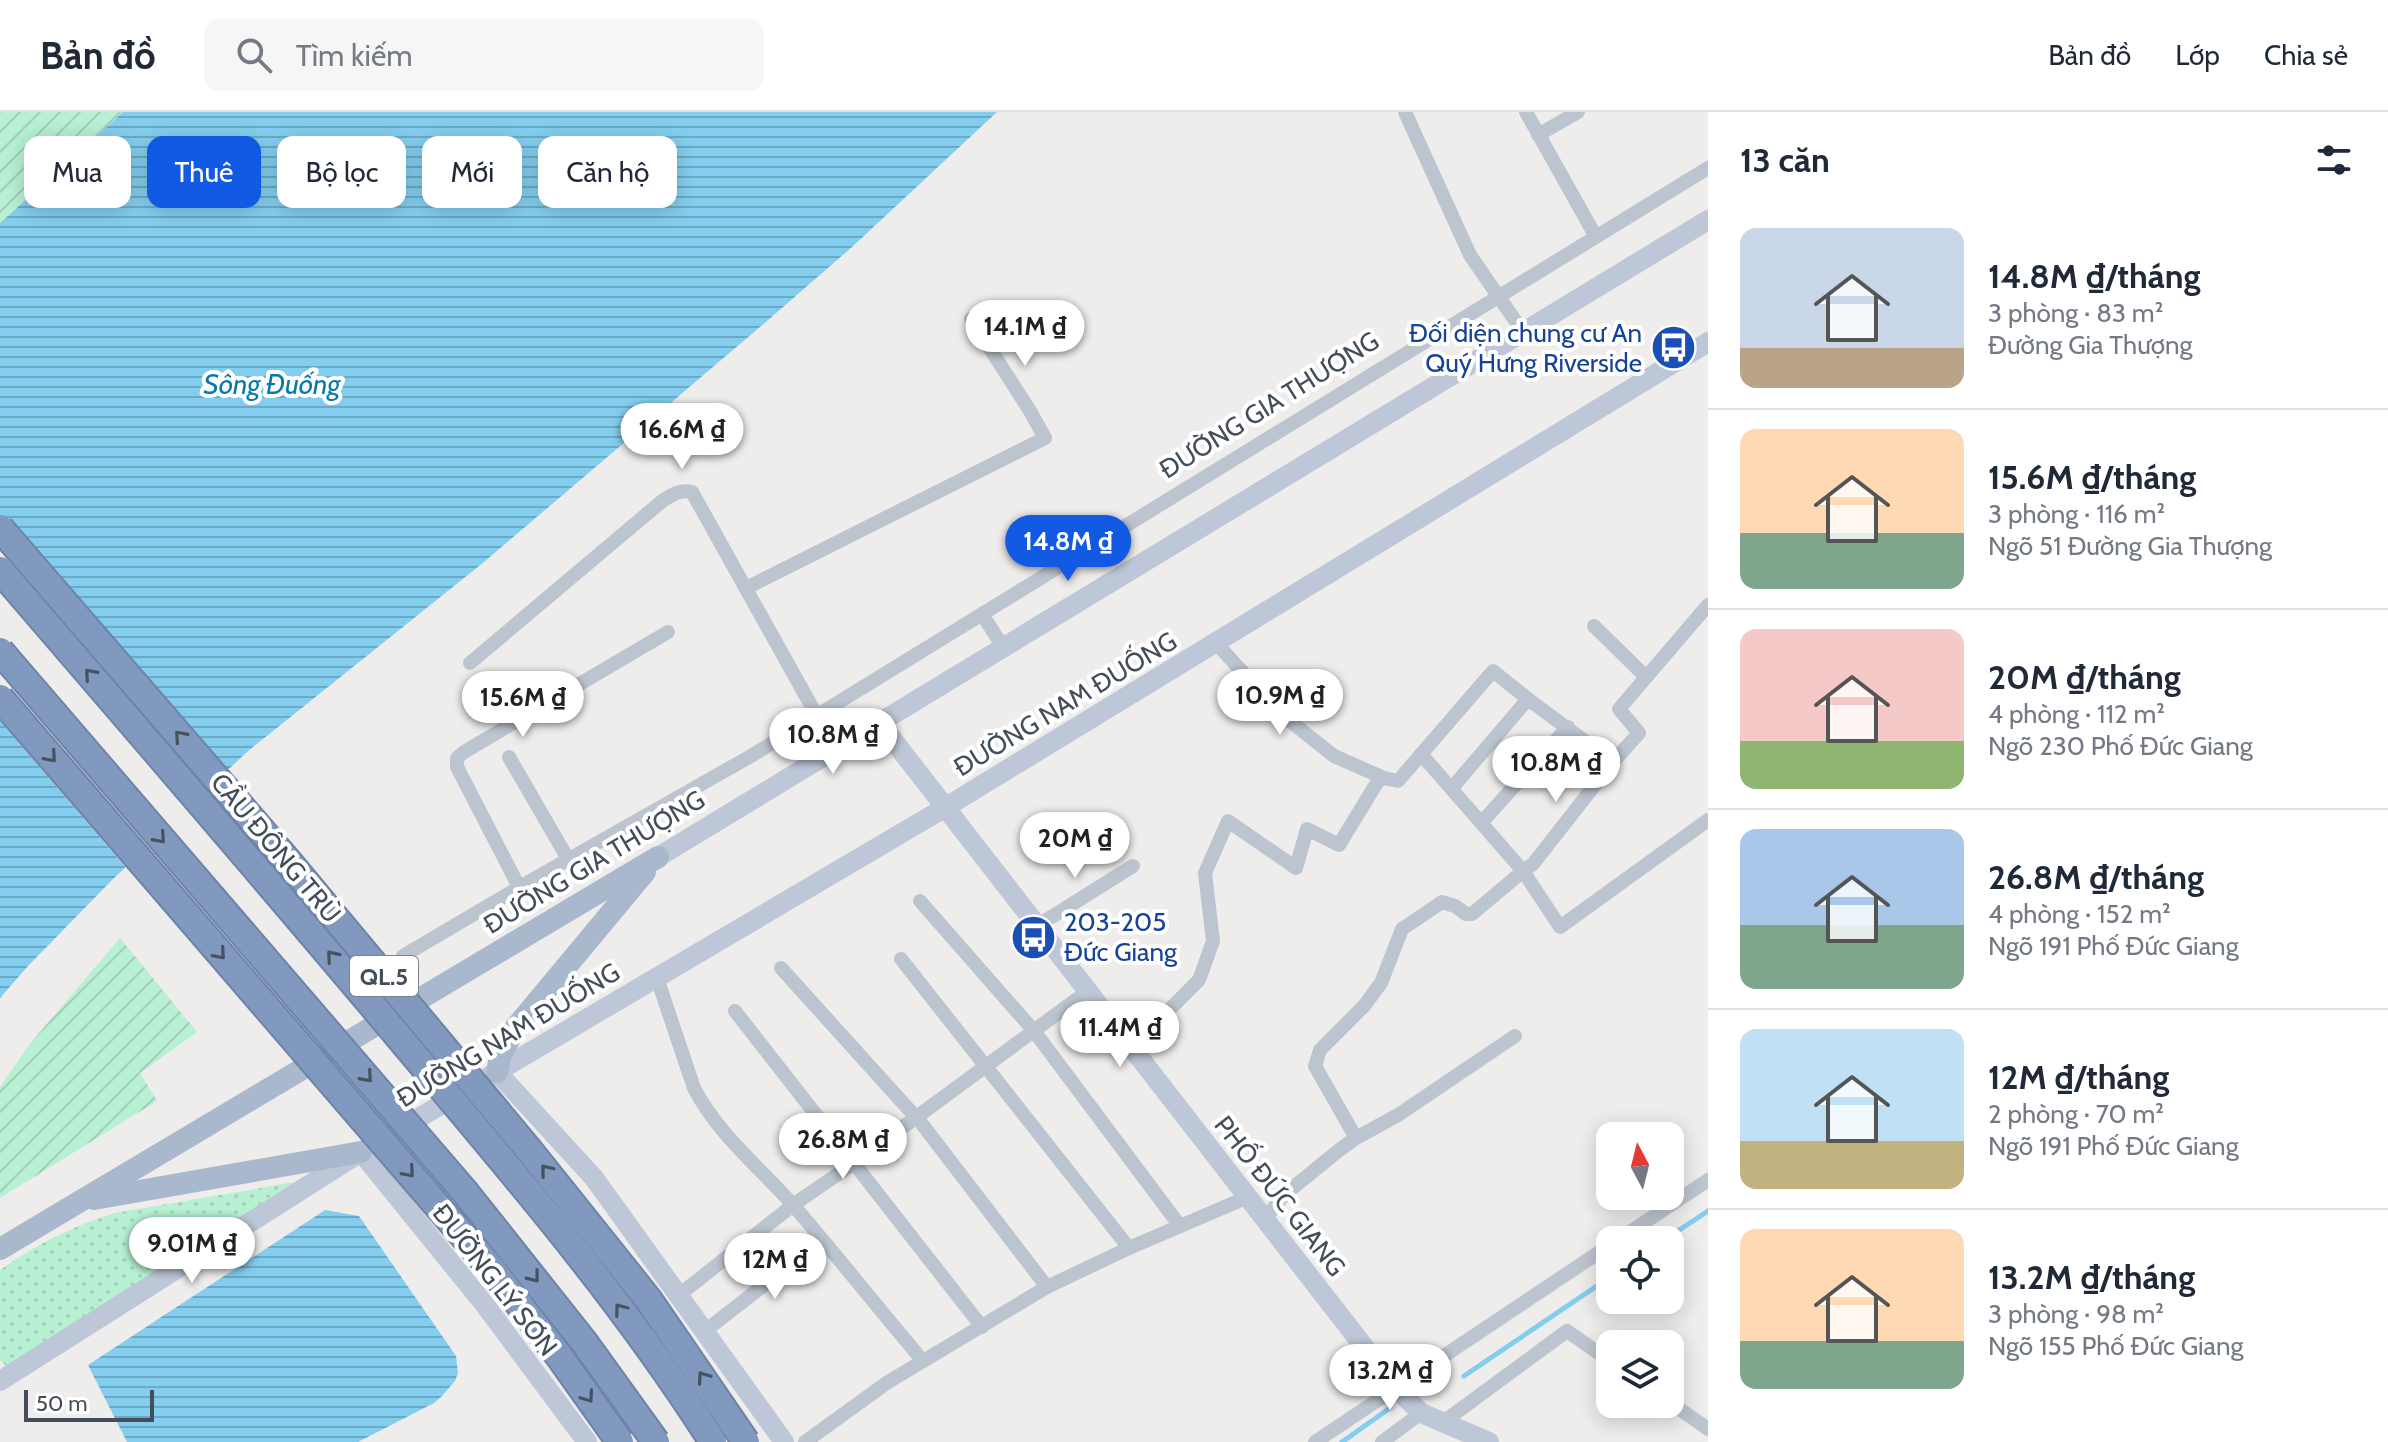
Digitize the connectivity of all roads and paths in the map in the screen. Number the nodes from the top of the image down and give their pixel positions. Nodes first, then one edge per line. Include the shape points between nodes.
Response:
1 (1405, 112) edge
2 (1526, 112) edge
3 (1578, 112) edge
4 (1538, 135) junction
5 (1708, 168) edge
6 (1708, 220) edge
7 (1596, 237) junction
8 (1499, 296) junction
9 (971, 319) dead end
10 (1523, 332) junction
11 (1708, 342) edge
12 (0, 528) edge
13 (0, 570) edge
14 (746, 588) junction
15 (1708, 605) edge
16 (982, 614) junction
17 (1594, 626) dead end
18 (668, 632) dead end
19 (1216, 643) junction
20 (1003, 647) junction
21 (0, 651) edge
22 (470, 663) dead end
23 (1646, 677) junction
24 (0, 698) edge
25 (1528, 699) junction
26 (817, 716) junction
27 (879, 722) junction
28 (1568, 727) junction
29 (1421, 754) junction
30 (509, 757) dead end
31 (1613, 762) junction
32 (1384, 778) junction
33 (1452, 788) junction
34 (946, 807) junction
35 (1708, 820) edge
36 (1482, 822) junction
37 (658, 857) junction
38 (568, 859) junction
39 (1133, 866) dead end
40 (1523, 871) junction
41 (519, 887) junction
42 (920, 901) dead end
43 (1037, 926) junction
44 (403, 956) dead end
45 (901, 959) dead end
46 (781, 968) dead end
47 (657, 978) junction
48 (1088, 991) junction
49 (735, 1011) dead end
50 (1034, 1031) junction
51 (1515, 1036) dead end
52 (1132, 1047) junction
53 (986, 1067) junction
54 (497, 1072) junction
55 (915, 1117) junction
56 (1356, 1138) junction
57 (361, 1152) junction
58 (854, 1163) junction
59 (1708, 1180) edge
60 (1248, 1197) junction
61 (81, 1201) junction
62 (793, 1205) junction
63 (1265, 1219) junction
64 (1180, 1226) junction
65 (1639, 1226) edge
66 (822, 1240) junction
67 (1129, 1248) junction
68 (0, 1249) edge
69 (1596, 1254) edge
70 (1047, 1287) junction
71 (679, 1295) junction
72 (982, 1327) junction
73 (705, 1331) junction
74 (1596, 1351) edge
75 (923, 1361) junction
76 (0, 1381) edge
77 (1396, 1388) junction
78 (1684, 1412) edge
79 (1421, 1413) junction
80 (1442, 1423) junction
81 (1708, 1429) edge
82 (587, 1442) edge
83 (620, 1442) edge
84 (656, 1442) edge
85 (713, 1442) edge
86 (746, 1442) edge
87 (784, 1442) edge
88 (805, 1442) edge
89 (1315, 1442) edge
90 (1382, 1442) edge
91 (1489, 1442) edge

1 - 8 street via 1470,255
2 - 4 street
3 - 4 street
4 - 7 street
5 - 7 street, ĐƯỜNG GIA THƯỢNG
6 - 10 street, ĐƯỜNG GIA THƯỢNG
7 - 8 street, ĐƯỜNG GIA THƯỢNG
8 - 10 street
8 - 16 street, ĐƯỜNG GIA THƯỢNG
9 - 14 street via 1045,438
10 - 20 street, ĐƯỜNG GIA THƯỢNG
11 - 19 street, ĐƯỜNG NAM ĐUỐNG
86 -> 12 highway, CẦU ĐÔNG TRÙ / QL.5, bridge via 648,1299 539,1162
85 -> 13 highway, CẦU ĐÔNG TRÙ / QL.5, bridge via 556,1224
14 - 22 street via 692,492 683,490 661,502
14 - 26 street
15 - 23 street
16 - 20 street
16 - 26 street, ĐƯỜNG GIA THƯỢNG
17 - 23 street
18 - 41 street via 457,758
19 - 32 street via 1291,722 1334,756
19 - 34 street, ĐƯỜNG NAM ĐUỐNG
20 - 27 street, ĐƯỜNG GIA THƯỢNG
21 -> 84 highway, bridge via 465,1192
23 - 31 street via 1619,709 1639,733
24 -> 83 highway, bridge via 491,1268
25 - 28 street
25 - 29 street via 1493,671
25 - 33 street
26 - 38 street, ĐƯỜNG GIA THƯỢNG
27 - 34 street, PHỐ ĐỨC GIANG
27 - 37 street, ĐƯỜNG GIA THƯỢNG
28 - 31 street
28 - 36 street
29 - 32 street via 1398,781
29 - 33 street
30 - 38 street
31 - 40 street
32 - 52 street via 1339,845 1307,829 1296,868 1228,821 1205,873 1213,941 1199,980
33 - 36 street
34 - 43 street, PHỐ ĐỨC GIANG
34 - 47 street, ĐƯỜNG NAM ĐUỐNG
35 - 40 street via 1560,927
36 - 40 street
37 - 54 main road via 516,1027
37 - 61 main road, ĐƯỜNG GIA THƯỢNG
38 - 41 street, ĐƯỜNG GIA THƯỢNG
39 - 43 street
40 - 56 street via 1472,914 1442,902 1402,929 1381,983 1320,1050 1315,1066
41 - 44 street, ĐƯỜNG GIA THƯỢNG
42 - 50 street
43 - 48 street, PHỐ ĐỨC GIANG
45 - 53 street
46 - 55 street
47 - 54 street, ĐƯỜNG NAM ĐUỐNG
47 - 62 street via 701,1103
48 - 50 street
48 - 52 street, PHỐ ĐỨC GIANG
49 - 58 street
50 - 53 street
50 - 64 street
51 - 56 street
52 - 60 street, PHỐ ĐỨC GIANG
53 - 55 street
53 - 67 street
54 - 57 street, ĐƯỜNG NAM ĐUỐNG
54 - 71 street via 594,1178
55 - 58 street
55 - 70 street
56 - 63 street via 1284,1195
57 - 61 main road
57 - 76 street, ĐƯỜNG NAM ĐUỐNG
57 - 82 street, ĐƯỜNG LÝ SƠN
58 - 62 street
58 - 72 street
59 - 65 street
60 - 63 street, PHỐ ĐỨC GIANG
60 - 64 street
61 - 68 main road, ĐƯỜNG GIA THƯỢNG
62 - 66 street
62 - 71 street
63 - 77 street, PHỐ ĐỨC GIANG
64 - 67 street
66 - 73 street
66 - 75 street
67 - 70 street
69 - 77 street
70 - 72 street
71 - 73 street
72 - 75 street
73 - 87 street
74 - 80 street via 1567,1331
75 - 88 street
77 - 79 street, PHỐ ĐỨC GIANG
77 - 89 street
78 - 81 street
79 - 80 street, PHỐ ĐỨC GIANG
79 - 90 street
80 - 91 street, PHỐ ĐỨC GIANG

